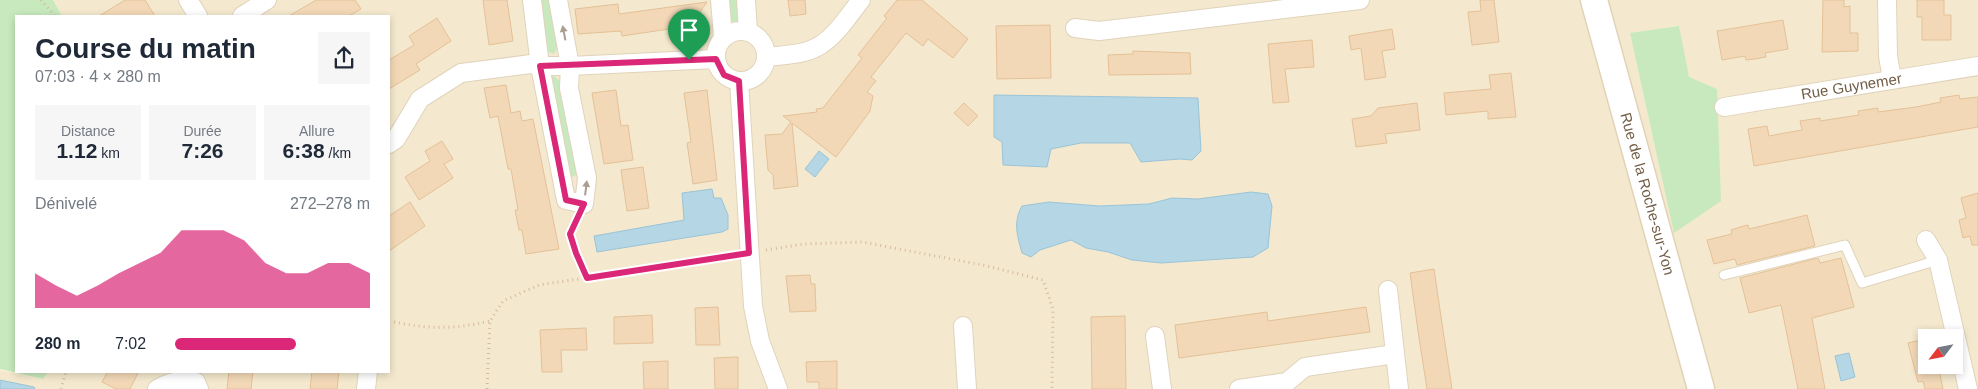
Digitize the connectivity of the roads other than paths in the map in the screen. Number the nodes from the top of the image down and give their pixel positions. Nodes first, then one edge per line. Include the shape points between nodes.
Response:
1 (188, 0) edge
2 (267, 0) edge
3 (532, 0) edge
4 (558, 0) edge
5 (720, 0) edge
6 (746, 0) edge
7 (861, 0) edge
8 (1360, 0) edge
9 (1594, 0) edge
10 (1887, 0) edge
11 (197, 15) edge
12 (244, 15) edge
13 (1075, 28) dead end
14 (748, 32) junction
15 (723, 37) junction
16 (766, 57) junction
17 (716, 59) junction
18 (540, 66) junction
19 (570, 66) junction
20 (1978, 66) edge
21 (1892, 79) junction
22 (739, 81) junction
23 (1724, 107) dead end
24 (390, 143) edge
25 (1926, 240) dead end
26 (1938, 260) junction
27 (1724, 275) dead end
28 (1388, 290) dead end
29 (963, 326) dead end
30 (1155, 336) dead end
31 (1395, 354) junction
32 (368, 373) edge
33 (158, 389) edge
34 (199, 389) edge
35 (366, 389) edge
36 (778, 389) edge
37 (967, 389) edge
38 (1162, 389) edge
39 (1239, 389) edge
40 (1399, 389) edge
41 (1701, 389) edge
42 (1968, 389) edge

1 - 11 street
2 - 12 street
3 - 18 street
19 -> 4 street
5 - 15 street
6 - 14 street
7 - 16 street via 830,38 819,46 808,51
8 - 13 street via 1100,31
9 - 41 main road, Rue de la Roche-sur-Yon
10 - 21 street via 1888,56
14 - 15 street via 739,30
14 - 16 street via 761,42
15 - 17 street via 718,44
16 - 22 street via 760,72
17 - 19 street
17 - 22 street via 724,75
18 - 19 street
18 -> 19 street via 566,200 584,204 588,178 569,88
18 - 24 street via 531,64 462,73 420,99 396,139
20 - 21 street, Rue Guynemer
21 - 23 street, Rue Guynemer
22 - 36 street via 753,306 760,342
25 - 26 street
26 - 27 lane via 1862,283 1845,245
26 - 42 street
28 - 31 street
29 - 37 street
30 - 38 street
31 - 39 street via 1305,367 1287,382
31 - 40 street
32 - 35 street
33 - 34 street via 173,382 190,381 196,382

